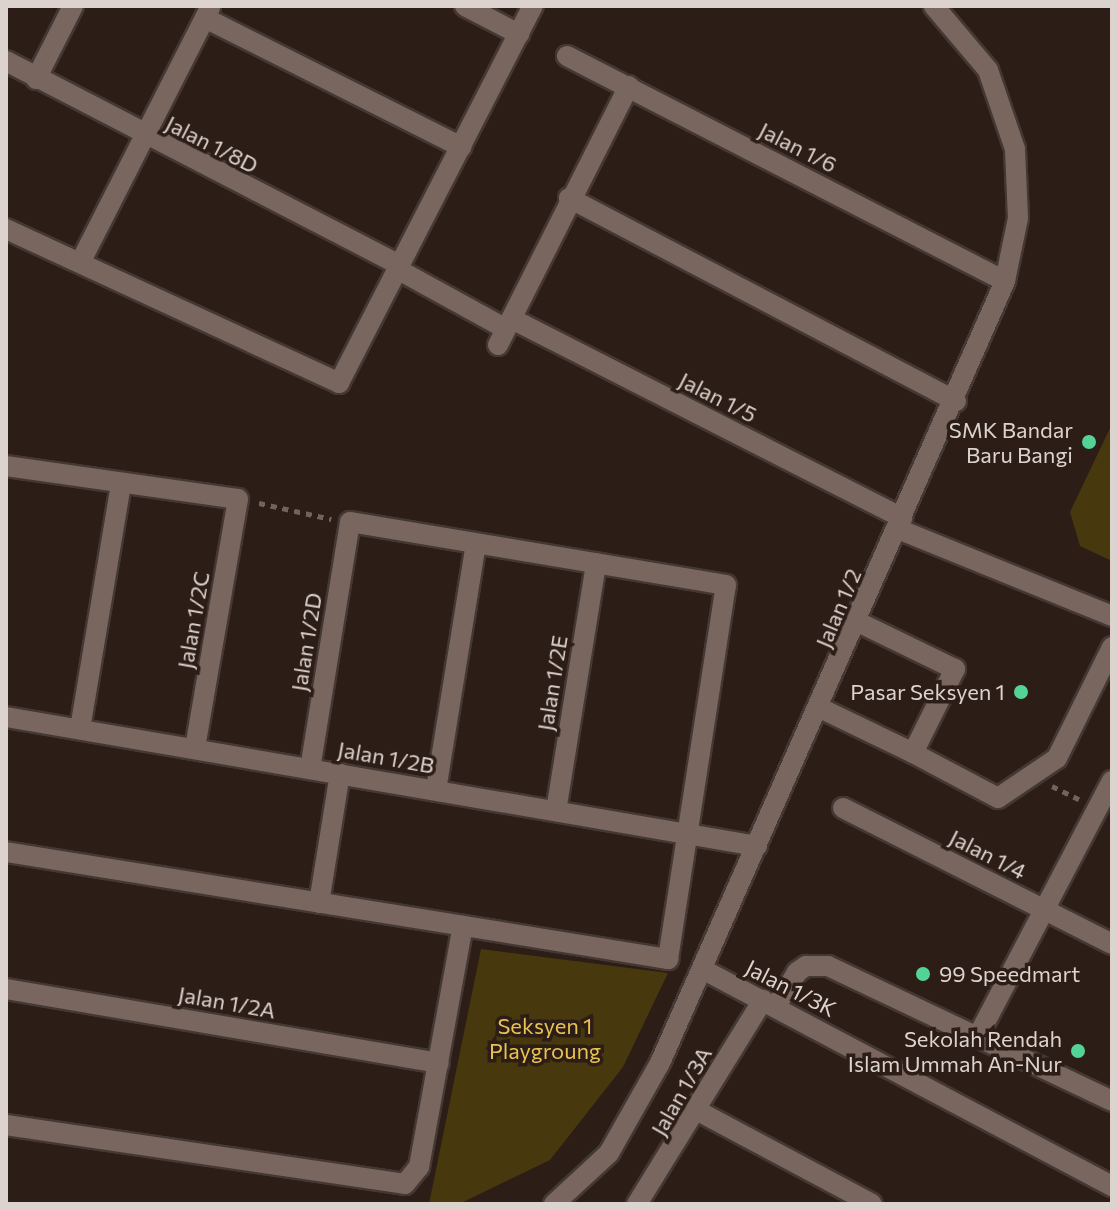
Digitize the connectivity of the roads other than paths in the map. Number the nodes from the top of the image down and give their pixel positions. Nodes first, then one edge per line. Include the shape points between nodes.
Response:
1 (73, 6) edge
2 (465, 6) edge
3 (533, 6) edge
4 (934, 6) edge
5 (208, 12) edge
6 (519, 34) junction
7 (567, 56) dead end
8 (6, 61) edge
9 (36, 79) junction
10 (629, 86) junction
11 (144, 137) junction
12 (461, 147) junction
13 (569, 198) junction
14 (6, 229) edge
15 (81, 261) junction
16 (398, 267) junction
17 (1005, 281) junction
18 (505, 331) junction
19 (956, 401) junction
20 (6, 466) edge
21 (121, 483) junction
22 (900, 523) junction
23 (476, 544) junction
24 (596, 563) junction
25 (1112, 616) edge
26 (858, 622) junction
27 (1112, 647) edge
28 (820, 708) junction
29 (6, 717) edge
30 (80, 729) junction
31 (195, 748) junction
32 (913, 753) junction
33 (310, 769) junction
34 (340, 774) junction
35 (1112, 781) edge
36 (436, 790) junction
37 (843, 808) dead end
38 (556, 811) junction
39 (687, 834) junction
40 (757, 846) junction
41 (6, 852) edge
42 (319, 903) junction
43 (1044, 910) junction
44 (463, 926) junction
45 (1112, 944) edge
46 (702, 969) junction
47 (6, 989) edge
48 (770, 1003) junction
49 (979, 1034) junction
50 (439, 1063) junction
51 (1112, 1101) edge
52 (698, 1111) junction
53 (6, 1125) edge
54 (1112, 1186) edge
55 (554, 1204) edge
56 (637, 1204) edge
57 (872, 1204) edge

1 - 9 street
2 - 6 street
3 - 6 street
4 - 17 street, Jalan 1/2 via 988,70 1011,136 1018,218
5 - 11 street
5 - 12 street
6 - 12 street
7 - 10 street, Jalan 1/6
8 - 9 street, Jalan 1/8D
9 - 11 street, Jalan 1/8D
10 - 13 street
10 - 17 street, Jalan 1/6
11 - 15 street
11 - 16 street, Jalan 1/8D
12 - 16 street
13 - 18 street
13 - 19 street
14 - 15 street
15 - 16 street via 339,383
16 - 18 street, Jalan 1/8D
17 - 19 street, Jalan 1/2
18 - 22 street, Jalan 1/5
19 - 22 street, Jalan 1/2
20 - 21 street
21 - 30 street
21 - 31 street, Jalan 1/2C via 238,499
22 - 25 street, Jalan 1/5
22 - 26 street, Jalan 1/2
23 - 24 street
23 - 33 street, Jalan 1/2D via 350,522
23 - 36 street
24 - 38 street, Jalan 1/2E
24 - 39 street via 726,585
26 - 28 street, Jalan 1/2
26 - 32 street via 955,669
27 - 32 street via 1057,758 998,798
28 - 32 street
28 - 40 street, Jalan 1/2
29 - 30 street, Jalan 1/2B
30 - 31 street, Jalan 1/2B
31 - 33 street, Jalan 1/2B
33 - 34 street, Jalan 1/2B
34 - 36 street, Jalan 1/2B
34 - 42 street
35 - 43 street
36 - 38 street, Jalan 1/2B
37 - 43 street, Jalan 1/4
38 - 39 street, Jalan 1/2B
39 - 40 street, Jalan 1/2B
39 - 44 street via 668,959
40 - 46 street, Jalan 1/2
41 - 42 street
42 - 44 street
43 - 45 street, Jalan 1/4
43 - 49 street
44 - 50 street
46 - 48 street, Jalan 1/3K
46 - 55 street, Jalan 1/2 via 631,1119 609,1153
47 - 50 street, Jalan 1/2A
48 - 49 street via 806,966 828,966
48 - 52 street, Jalan 1/3A
48 - 54 street, Jalan 1/3K
49 - 51 street
50 - 53 street via 419,1167 405,1184
52 - 56 street, Jalan 1/3A
52 - 57 street

